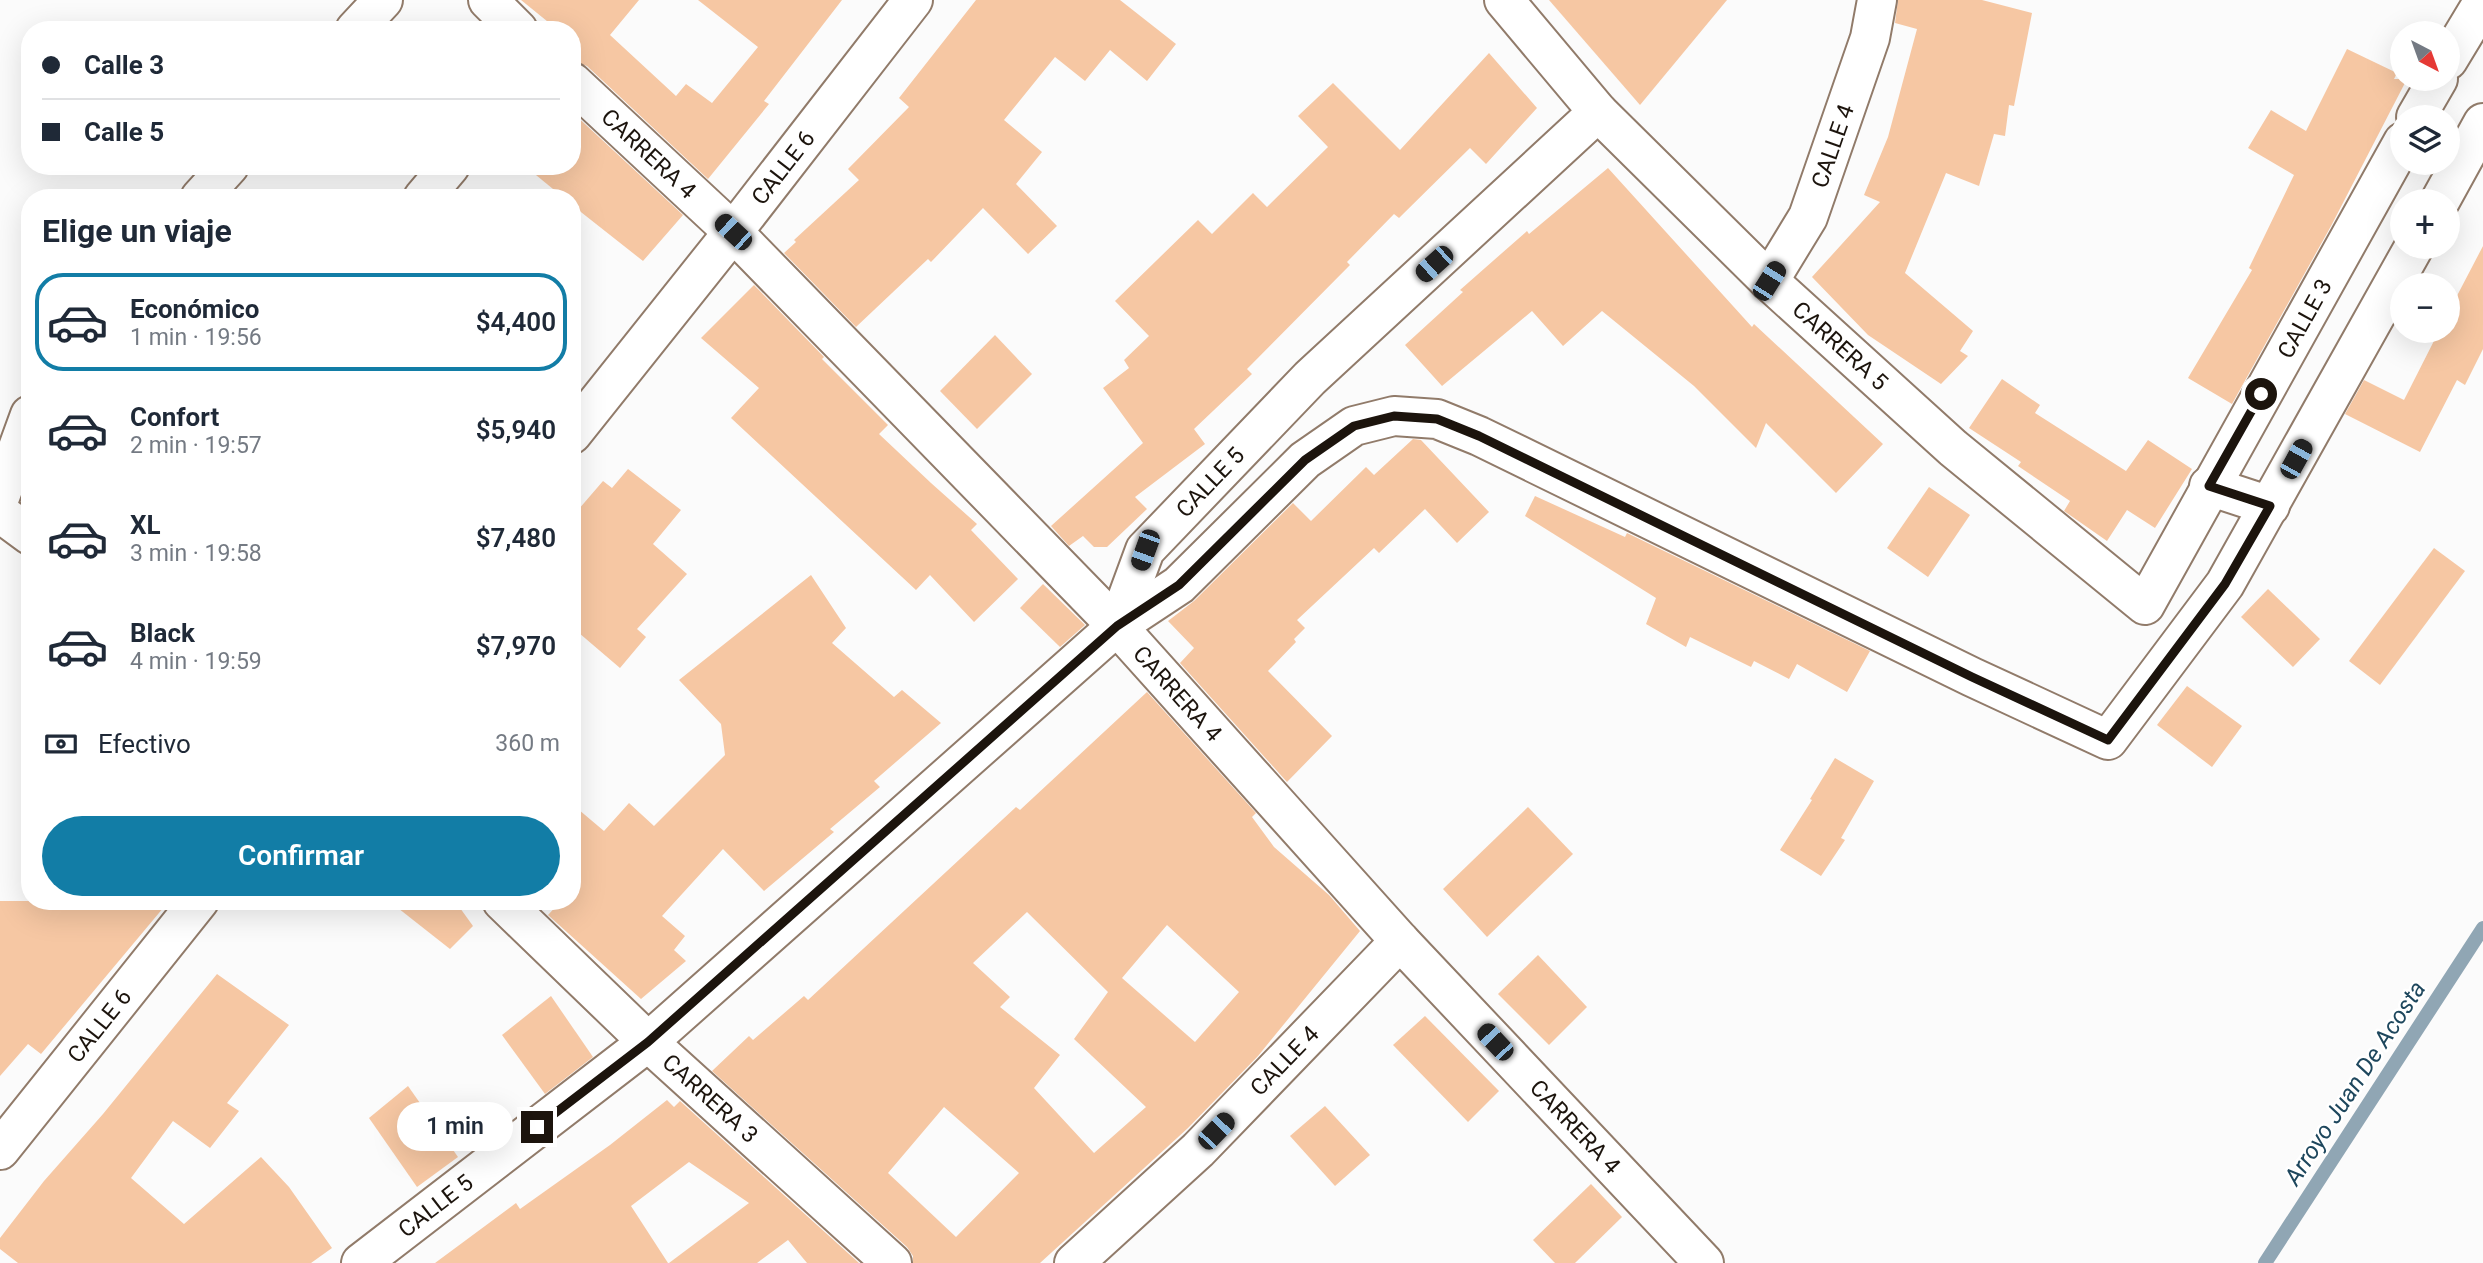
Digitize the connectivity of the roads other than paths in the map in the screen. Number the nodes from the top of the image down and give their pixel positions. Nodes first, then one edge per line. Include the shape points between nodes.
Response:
1 (383, 0) edge
2 (488, 0) edge
3 (913, 0) edge
4 (1504, 0) edge
5 (1877, 0) edge
6 (2483, 2) edge
7 (363, 21) edge
8 (509, 21) edge
9 (2460, 41) edge
10 (581, 90) edge
11 (1598, 112) junction
12 (2483, 123) edge
13 (2390, 165) edge
14 (221, 175) edge
15 (443, 175) edge
16 (208, 189) edge
17 (431, 189) edge
18 (2447, 189) edge
19 (733, 232) junction
20 (2407, 259) edge
21 (1769, 281) junction
22 (581, 423) edge
23 (21, 440) edge
24 (2209, 486) junction
25 (0, 497) edge
26 (2270, 506) junction
27 (0, 513) edge
28 (21, 528) edge
29 (2145, 605) joint
30 (1117, 626) junction
31 (192, 910) edge
32 (511, 910) edge
33 (1400, 942) junction
34 (648, 1042) junction
35 (0, 1150) edge
36 (361, 1263) edge
37 (892, 1263) edge
38 (1074, 1263) edge
39 (1704, 1263) edge

1 - 7 street
2 - 8 street
3 - 19 street, CALLE 6
4 - 11 street, CARRERA 5
5 - 21 street, CALLE 4 via 1870,38 1808,217
6 - 9 street
10 - 19 street, CARRERA 4
11 - 21 street, CARRERA 5
11 - 30 street, CALLE 5 via 1310,378 1145,550
12 - 18 street
13 - 24 street, CALLE 3
14 - 16 street
15 - 17 street
19 - 22 street, CALLE 6
19 - 30 street, CARRERA 4
20 - 26 street
21 - 29 street, CARRERA 5 via 1953,447
23 - 25 street
24 - 26 street
24 - 29 street, CALLE 3
26 - 30 street via 2225,584 2108,740 1437,419 1394,416 1354,426 1305,460 1179,585
27 - 28 street
30 - 33 street, CARRERA 4
30 - 34 street, CALLE 5
31 - 35 street, CALLE 6
32 - 34 street, CARRERA 3
33 - 38 street, CALLE 4 via 1198,1150
33 - 39 street, CARRERA 4
34 - 36 street, CALLE 5
34 - 37 street, CARRERA 3

